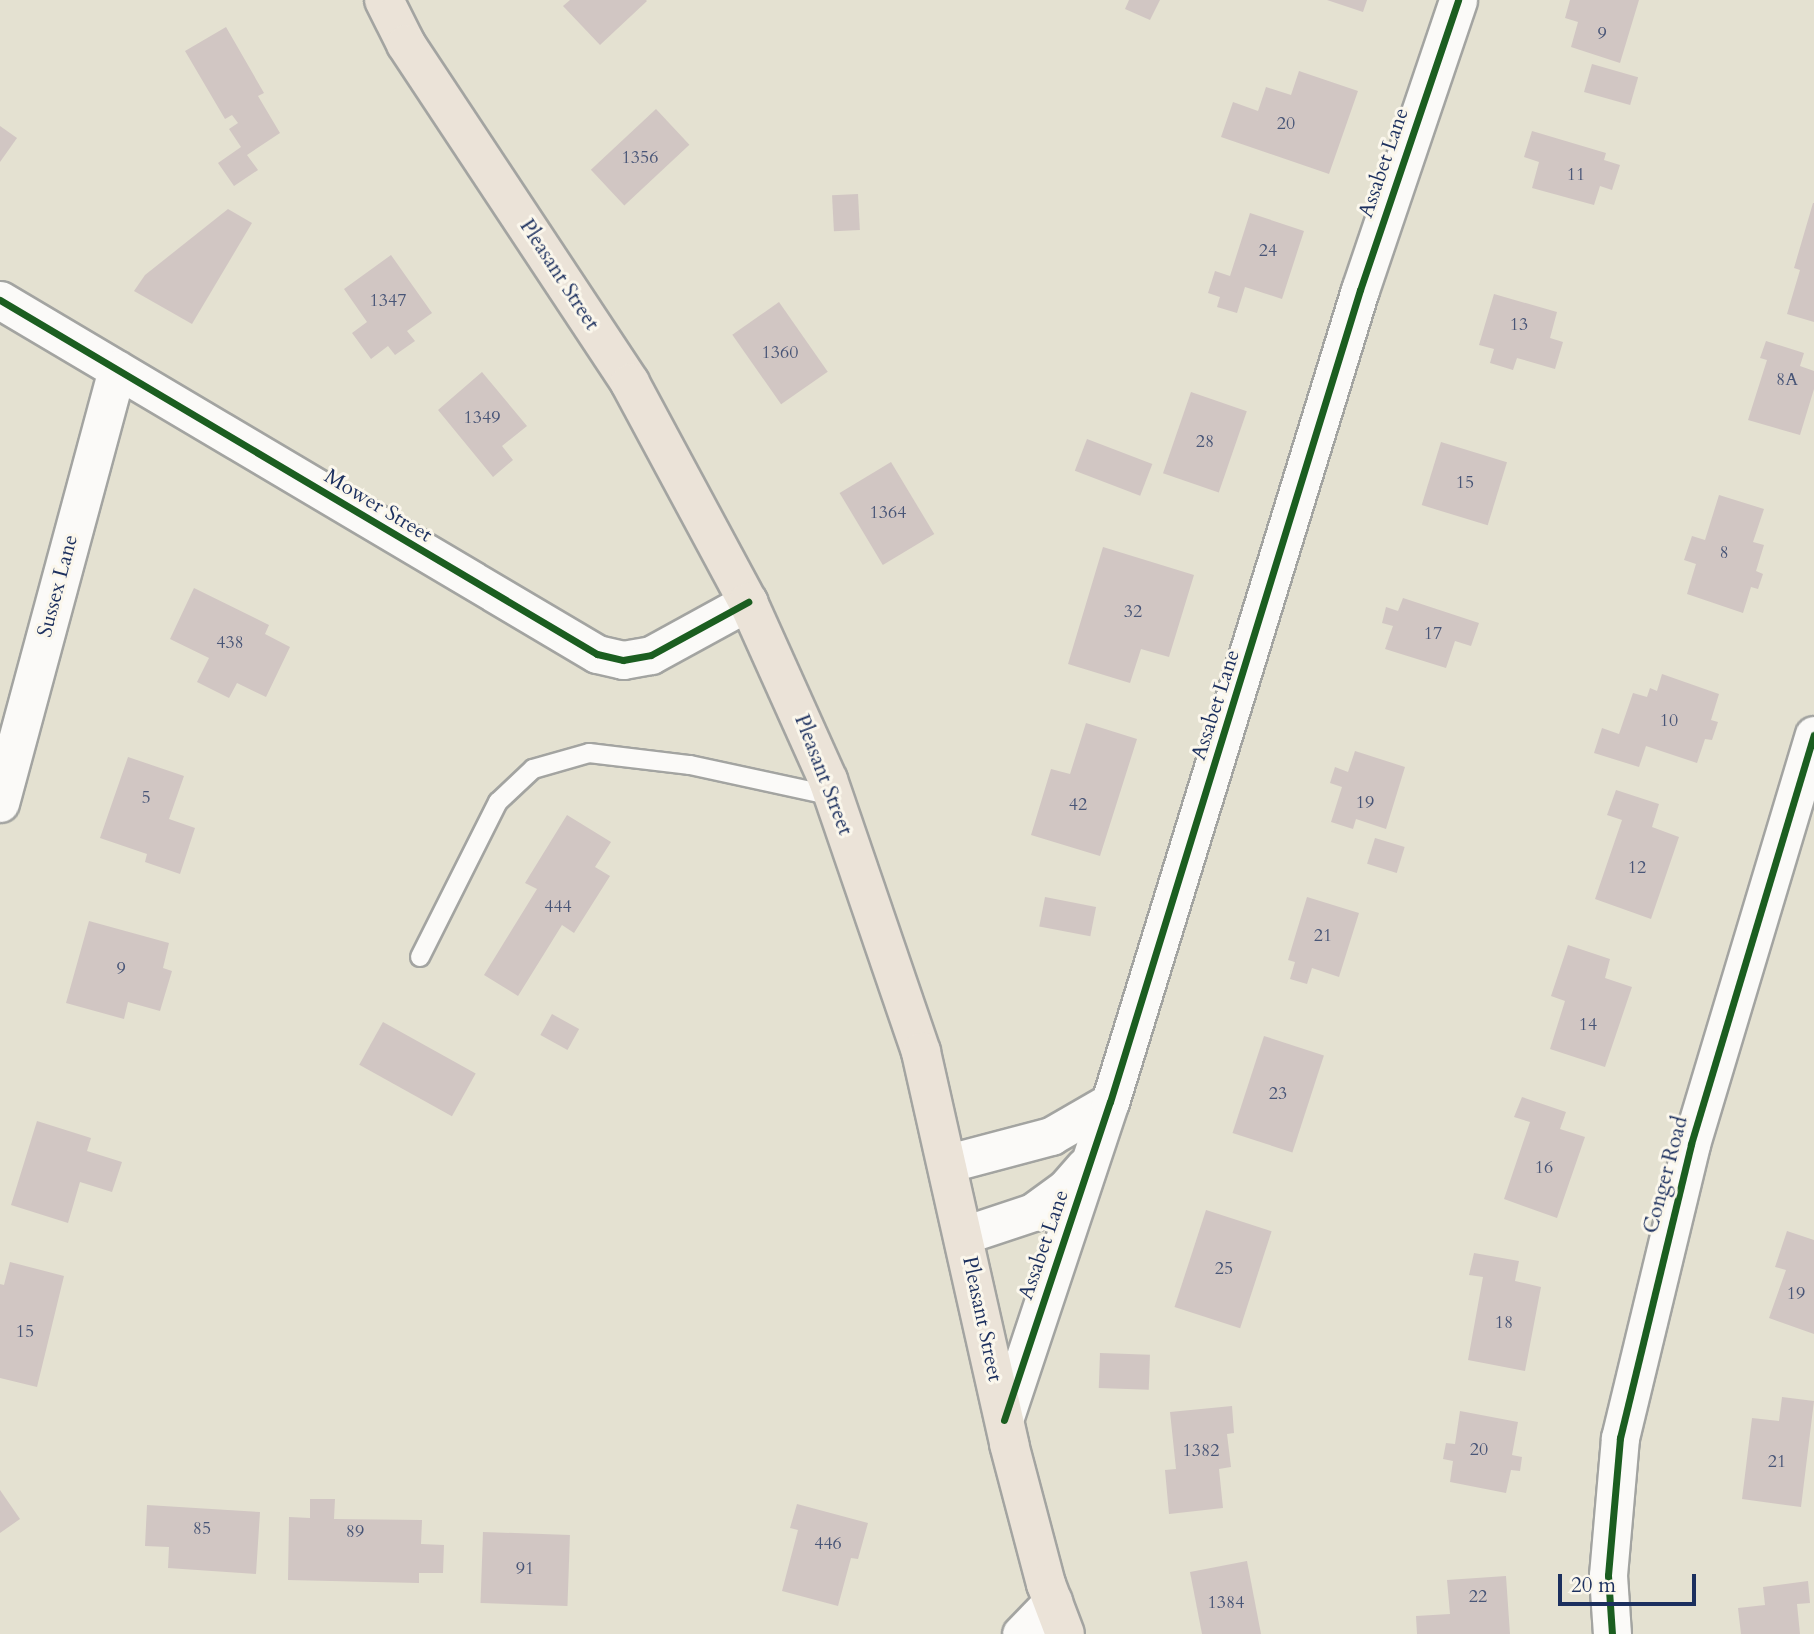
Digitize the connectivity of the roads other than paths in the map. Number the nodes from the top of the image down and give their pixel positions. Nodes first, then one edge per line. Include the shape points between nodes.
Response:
1 (384, 0) edge
2 (1458, 0) edge
3 (0, 300) edge
4 (117, 370) junction
5 (748, 601) junction
6 (1814, 735) edge
7 (834, 796) junction
8 (0, 803) edge
9 (420, 957) dead end
10 (1110, 1102) junction
11 (1091, 1157) junction
12 (948, 1163) junction
13 (964, 1235) junction
14 (1004, 1420) junction
15 (1059, 1618) edge
16 (1021, 1634) edge
17 (1612, 1634) edge

1 - 5 main road, Pleasant Street via 406,44 631,383
2 - 10 street, Assabet Lane via 1360,290
3 - 4 street, Mower Street
4 - 5 street, Mower Street via 597,654 623,660 651,655
4 - 8 street, Sussex Lane
5 - 7 main road, Pleasant Street
6 - 17 street, Conger Road via 1691,1144 1620,1438 1608,1575
7 - 9 lane via 690,765 589,753 533,769 498,802
7 - 12 main road, Pleasant Street via 921,1052
10 - 11 street, Assabet Lane
10 - 12 street via 1051,1136
11 - 13 street, Assabet Lane via 1050,1202
11 - 14 street, Assabet Lane
12 - 13 main road, Pleasant Street
13 - 14 main road, Pleasant Street
14 - 15 main road, Pleasant Street
15 - 16 street

